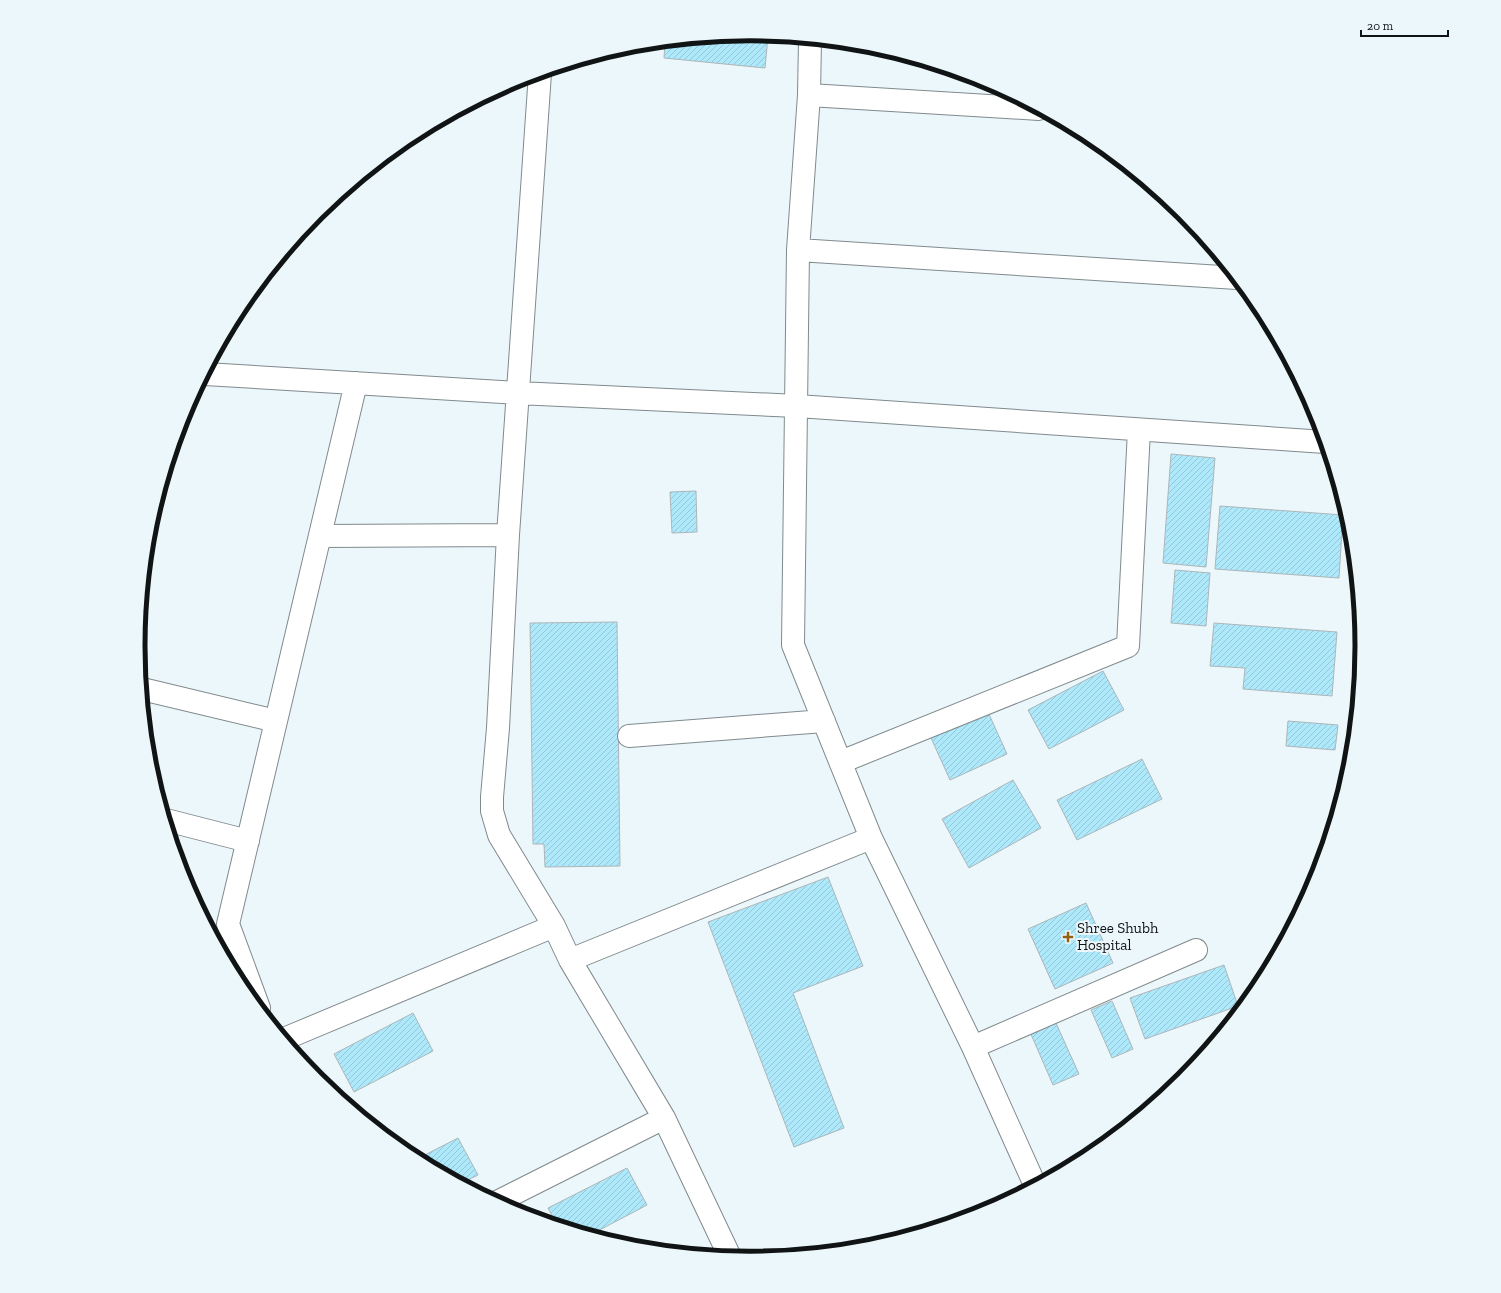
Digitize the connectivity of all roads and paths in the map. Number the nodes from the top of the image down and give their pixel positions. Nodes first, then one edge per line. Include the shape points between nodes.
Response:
1 (810, 44) edge
2 (540, 79) edge
3 (809, 95) junction
4 (1028, 108) edge
5 (798, 250) junction
6 (1231, 278) edge
7 (210, 374) edge
8 (356, 383) junction
9 (518, 393) junction
10 (797, 406) junction
11 (1139, 430) junction
12 (1320, 442) edge
13 (508, 535) junction
14 (320, 536) junction
15 (146, 690) edge
16 (824, 720) junction
17 (276, 722) junction
18 (630, 736) dead end
19 (841, 762) junction
20 (171, 821) edge
21 (871, 838) junction
22 (248, 841) junction
23 (554, 926) junction
24 (1196, 950) dead end
25 (570, 960) junction
26 (253, 991) edge
27 (288, 1037) edge
28 (973, 1047) junction
29 (664, 1118) junction
30 (1034, 1181) edge
31 (503, 1199) edge
32 (727, 1251) edge

1 - 3 street
2 - 9 street
3 - 4 street
3 - 5 street
5 - 6 street
5 - 10 street
7 - 8 street
8 - 9 street
8 - 14 street
9 - 10 street
9 - 13 street
10 - 11 street
10 - 16 street via 793,644
11 - 12 street
11 - 19 street via 1128,646
13 - 14 street
13 - 23 street via 492,811 499,834
14 - 17 street
15 - 17 street
16 - 18 street
16 - 19 street
17 - 22 street
19 - 21 street
20 - 22 street
21 - 25 street
21 - 28 street
22 - 26 street via 228,924
23 - 25 street
23 - 27 street
24 - 28 street
25 - 29 street
28 - 30 street
29 - 31 street
29 - 32 street

